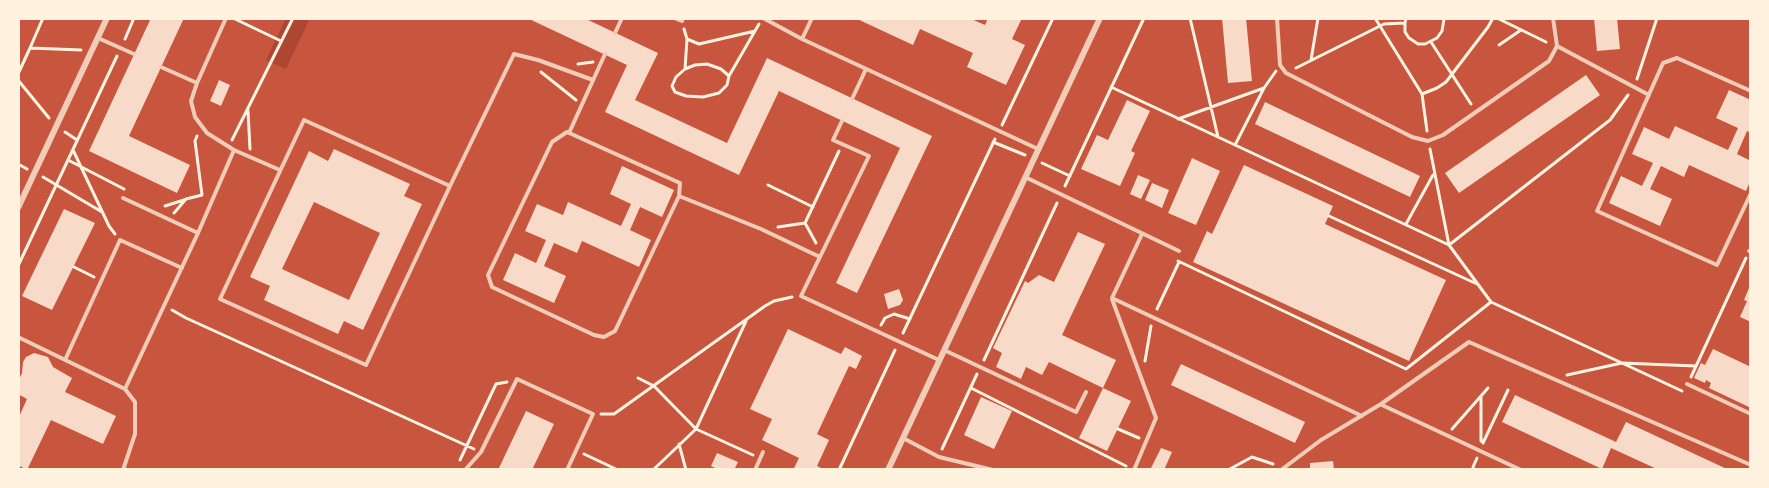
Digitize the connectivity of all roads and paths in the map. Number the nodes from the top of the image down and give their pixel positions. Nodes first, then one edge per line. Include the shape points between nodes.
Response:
1 (43, 18) edge
2 (107, 18) edge
3 (134, 18) edge
4 (226, 18) edge
5 (234, 18) edge
6 (293, 18) edge
7 (622, 18) edge
8 (674, 18) edge
9 (763, 18) edge
10 (812, 18) edge
11 (1053, 18) edge
12 (1100, 18) edge
13 (1144, 18) edge
14 (1190, 18) edge
15 (1277, 18) edge
16 (1318, 18) edge
17 (1375, 18) edge
18 (1382, 18) edge
19 (1444, 18) edge
20 (1495, 18) edge
21 (1553, 18) edge
22 (1657, 18) edge
23 (683, 20) edge
24 (1406, 20) edge
25 (1384, 24) junction
26 (1380, 27) junction
27 (1521, 30) junction
28 (755, 32) junction
29 (615, 33) dead end
30 (98, 37) junction
31 (687, 39) junction
32 (802, 39) junction
33 (281, 41) junction
34 (1431, 42) junction
35 (1499, 45) dead end
36 (1557, 46) junction
37 (30, 48) junction
38 (121, 48) junction
39 (92, 51) junction
40 (134, 54) dead end
41 (605, 54) dead end
42 (538, 60) junction
43 (602, 60) junction
44 (1311, 60) junction
45 (1280, 65) junction
46 (161, 67) dead end
47 (559, 67) junction
48 (685, 69) junction
49 (867, 69) junction
50 (1286, 73) junction
51 (18, 74) edge
52 (1452, 74) junction
53 (729, 76) junction
54 (18, 80) edge
55 (593, 80) junction
56 (197, 83) junction
57 (1111, 87) junction
58 (1264, 88) junction
59 (1634, 88) junction
60 (1751, 91) edge
61 (1422, 94) junction
62 (1648, 95) junction
63 (852, 99) dead end
64 (582, 105) junction
65 (1211, 107) junction
66 (248, 109) junction
67 (1476, 112) junction
68 (1179, 119) junction
69 (842, 121) dead end
70 (201, 126) junction
71 (56, 127) junction
72 (999, 130) junction
73 (569, 133) junction
74 (1218, 137) junction
75 (77, 140) junction
76 (1428, 141) junction
77 (842, 144) junction
78 (1235, 145) junction
79 (229, 146) junction
80 (1039, 149) junction
81 (73, 150) junction
82 (234, 150) junction
83 (251, 157) junction
84 (68, 160) junction
85 (80, 166) junction
86 (280, 170) junction
87 (1434, 173) junction
88 (1025, 177) junction
89 (57, 184) junction
90 (450, 186) junction
91 (768, 186) dead end
92 (1751, 193) edge
93 (1061, 195) junction
94 (679, 196) junction
95 (123, 198) joint
96 (186, 199) junction
97 (813, 207) junction
98 (18, 208) edge
99 (151, 211) junction
100 (102, 212) junction
101 (1329, 216) dead end
102 (169, 219) junction
103 (805, 223) junction
104 (1406, 225) junction
105 (761, 229) junction
106 (198, 233) junction
107 (1142, 234) junction
108 (120, 240) junction
109 (1449, 245) junction
110 (1179, 251) dead end
111 (1750, 251) edge
112 (821, 255) junction
113 (1169, 257) dead end
114 (18, 266) edge
115 (74, 267) dead end
116 (182, 268) junction
117 (102, 280) junction
118 (1479, 285) junction
119 (801, 296) junction
120 (1112, 298) junction
121 (1491, 302) junction
122 (164, 306) junction
123 (746, 319) junction
124 (910, 319) junction
125 (878, 331) junction
126 (18, 337) edge
127 (900, 341) junction
128 (944, 350) junction
129 (65, 360) junction
130 (939, 361) junction
131 (1622, 363) junction
132 (1696, 366) junction
133 (980, 367) junction
134 (638, 378) dead end
135 (517, 379) junction
136 (1551, 379) junction
137 (1688, 384) junction
138 (654, 386) junction
139 (971, 388) junction
140 (1488, 388) dead end
141 (126, 389) junction
142 (1509, 390) dead end
143 (1086, 392) dead end
144 (1480, 396) junction
145 (1382, 404) junction
146 (593, 414) junction
147 (1751, 414) edge
148 (1363, 417) junction
149 (696, 429) junction
150 (1118, 429) dead end
151 (1447, 435) junction
152 (903, 438) junction
153 (1146, 441) junction
154 (679, 444) junction
155 (467, 445) junction
156 (576, 450) junction
157 (1479, 451) junction
158 (482, 452) junction
159 (763, 452) dead end
160 (939, 457) junction
161 (760, 458) junction
162 (459, 462) dead end
163 (1751, 465) edge
164 (1127, 467) dead end
165 (1282, 469) edge
166 (123, 470) edge
167 (465, 470) edge
168 (567, 470) edge
169 (618, 470) edge
170 (653, 470) edge
171 (686, 470) edge
172 (755, 470) edge
173 (839, 470) edge
174 (888, 470) edge
175 (993, 470) edge
176 (1134, 470) edge
177 (1228, 470) edge
178 (1474, 470) edge
179 (1521, 470) edge

1 - 37 path
2 - 30 street
3 - 38 path
4 - 56 lane
5 - 33 path
6 - 33 path
7 - 29 lane
8 - 23 lane
9 - 28 path
9 - 32 lane
10 - 32 lane
11 - 72 path
12 - 80 street
13 - 57 path
14 - 65 path
15 - 45 lane
16 - 44 path
17 - 26 path
18 - 25 path
19 - 34 path via 1442,31
20 - 27 path
20 - 52 path
21 - 36 lane
22 - 59 path
23 - 31 path
24 - 25 path
24 - 34 path via 1409,38 1418,44
25 - 26 path
26 - 44 path
26 - 61 path
27 - 35 path
27 - 36 path
28 - 31 path via 699,44
28 - 53 path
30 - 38 lane
30 - 39 street
31 - 48 path
32 - 49 lane
33 - 66 path
34 - 52 path
36 - 59 lane
36 - 67 lane via 1549,61
37 - 39 path
37 - 51 path
38 - 40 lane
38 - 75 path
39 - 71 street
41 - 43 lane
42 - 47 lane
42 - 64 path via 539,70
42 - 90 lane via 514,54
43 - 47 path
43 - 55 lane
44 - 50 path
45 - 50 lane
45 - 58 path
46 - 56 lane
47 - 55 lane
48 - 53 path via 714,65
48 - 53 path via 672,86 675,92 686,96 719,93
49 - 63 lane
49 - 72 lane
50 - 76 lane via 1412,137
52 - 61 path via 1437,88
52 - 67 path
54 - 71 path
55 - 64 lane
56 - 70 lane via 191,101
57 - 68 path
57 - 93 path
58 - 65 path
58 - 78 path
59 - 62 lane
59 - 109 path via 1610,120
60 - 62 lane via 1677,58 1663,63
61 - 76 path
62 - 92 lane via 1597,211 1717,265
64 - 73 lane
65 - 68 path
65 - 74 path
66 - 79 path
66 - 83 path
67 - 76 lane
68 - 74 path
69 - 77 lane via 832,140
70 - 79 lane
70 - 96 path via 195,141 202,195
71 - 75 path
71 - 98 street
72 - 80 lane
72 - 124 path
73 - 94 lane via 680,183
73 - 94 lane via 552,141 488,275 492,287 604,337 615,331
74 - 78 path
75 - 81 path
76 - 87 path
77 - 97 path
77 - 112 lane via 869,156
78 - 104 path
79 - 82 lane
80 - 88 street
81 - 84 path
81 - 85 path
82 - 83 lane
82 - 106 lane
83 - 86 lane
84 - 85 path
84 - 89 path
85 - 95 path via 124,188
85 - 100 path
86 - 90 lane via 304,120
86 - 90 lane via 220,299 366,365
87 - 104 path
87 - 109 path
88 - 93 lane
88 - 128 street
89 - 100 path
89 - 114 path
91 - 97 path
93 - 107 lane
93 - 133 path
94 - 105 lane
95 - 99 lane
96 - 99 path
96 - 102 path
97 - 103 path
99 - 102 lane
100 - 108 path
101 - 118 path
102 - 106 lane
103 - 105 path
103 - 112 path
104 - 109 path
105 - 112 lane
106 - 116 lane
107 - 110 lane
107 - 120 lane
108 - 116 lane
108 - 117 lane
109 - 118 path
111 - 132 path
112 - 119 lane
113 - 121 path via 1406,369
115 - 117 path
116 - 122 lane
117 - 129 lane
118 - 121 path
119 - 123 path via 774,301
119 - 125 lane
120 - 148 lane
120 - 153 lane via 1156,418
121 - 131 path
122 - 141 lane
122 - 155 path
123 - 138 path
123 - 149 path
124 - 125 path via 894,314 885,318
124 - 127 path
125 - 127 lane
126 - 129 lane
127 - 130 lane
127 - 173 path
128 - 130 street
128 - 133 lane
129 - 141 lane
130 - 152 street
131 - 132 path
131 - 136 path
131 - 137 path via 1683,392
132 - 137 path
133 - 139 path
133 - 143 lane via 1076,412
134 - 138 path
135 - 146 lane
135 - 155 path via 496,384
135 - 158 lane
136 - 145 lane via 1469,342
136 - 163 lane
137 - 147 lane
138 - 146 path via 614,414
138 - 149 path
139 - 160 path
139 - 164 path
140 - 144 path
141 - 166 lane via 135,402 135,434
142 - 144 path via 1482,446
144 - 151 path
145 - 148 lane
145 - 151 lane
146 - 156 lane
148 - 165 lane via 1321,440
149 - 154 path
149 - 161 path
150 - 153 path
151 - 157 lane
152 - 160 lane
152 - 174 street
153 - 176 lane
154 - 170 path
154 - 171 path
155 - 158 path
155 - 162 path
156 - 168 lane
156 - 169 path
157 - 178 path
157 - 179 lane
158 - 167 lane
159 - 161 lane
160 - 175 lane
161 - 172 lane
165 - 177 path via 1252,457

